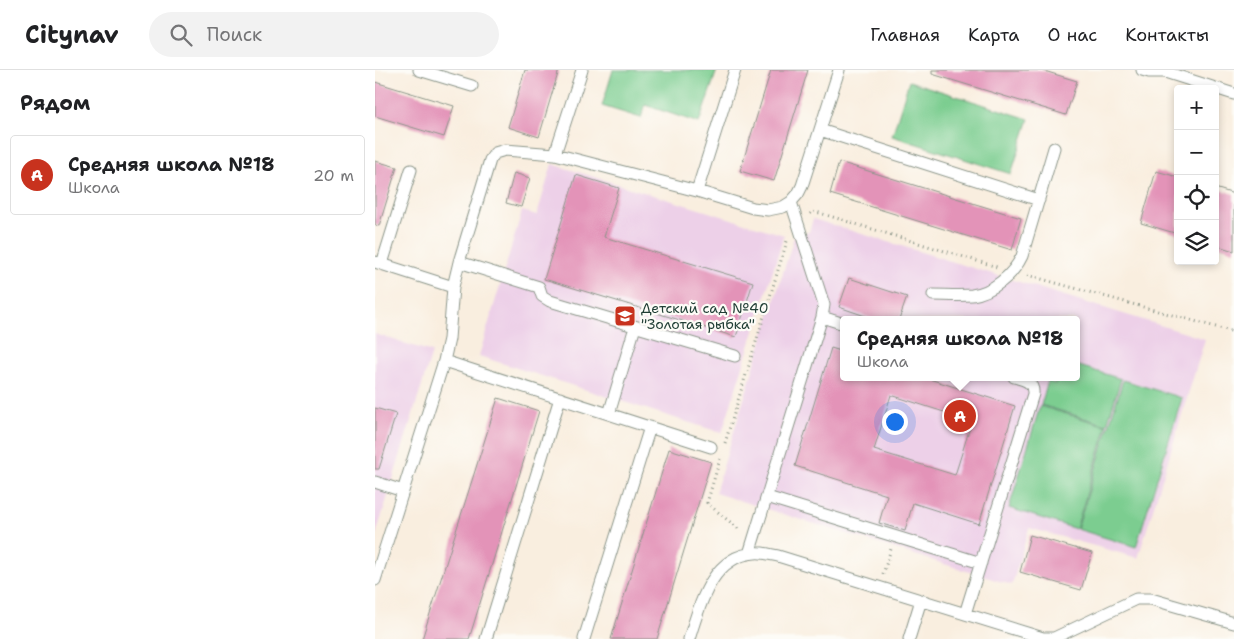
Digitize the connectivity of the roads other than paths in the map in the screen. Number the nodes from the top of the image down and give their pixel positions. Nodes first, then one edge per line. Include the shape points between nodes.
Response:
1 (419, 70) edge
2 (582, 70) edge
3 (735, 70) edge
4 (839, 70) edge
5 (1142, 70) edge
6 (1165, 71) edge
7 (472, 86) dead end
8 (1234, 94) edge
9 (820, 130) junction
10 (1054, 148) dead end
11 (555, 154) junction
12 (411, 170) dead end
13 (697, 191) junction
14 (1039, 200) junction
15 (791, 202) junction
16 (459, 262) junction
17 (378, 263) edge
18 (453, 287) junction
19 (933, 295) dead end
20 (822, 317) junction
21 (840, 323) edge
22 (635, 327) junction
23 (735, 356) dead end
24 (444, 361) junction
25 (1025, 381) edge
26 (560, 398) junction
27 (609, 414) junction
28 (650, 427) junction
29 (711, 447) dead end
30 (375, 482) edge
31 (403, 491) junction
32 (767, 497) junction
33 (749, 554) junction
34 (981, 563) junction
35 (375, 580) edge
36 (921, 600) junction
37 (965, 614) junction
38 (1234, 623) edge
39 (486, 639) edge
40 (584, 639) edge
41 (689, 639) edge
42 (909, 639) edge

1 - 7 lane
2 - 11 lane
3 - 13 lane
4 - 9 lane
5 - 6 lane
6 - 8 lane
9 - 14 lane
9 - 15 lane via 802,186
10 - 14 lane
11 - 13 lane
11 - 16 lane via 505,150 495,153 490,160
12 - 17 lane
13 - 15 lane via 768,210
14 - 19 lane via 1022,256 1013,271 985,291 972,295
15 - 20 lane via 824,305
16 - 18 lane
16 - 22 lane via 539,287 542,296 550,302
17 - 18 lane
18 - 24 lane
20 - 21 lane
20 - 32 lane
22 - 23 lane
22 - 27 lane
24 - 26 lane
24 - 31 lane
25 - 34 lane via 1032,385 1033,394
26 - 27 lane
26 - 39 lane
27 - 28 lane
28 - 29 lane
28 - 40 lane
30 - 31 lane
31 - 35 lane
32 - 33 lane
32 - 34 lane
33 - 36 lane via 778,556
33 - 41 lane via 739,555 726,563 710,581
34 - 37 lane
36 - 37 lane
36 - 42 lane
37 - 38 lane via 1043,638 1054,638 1136,599 1151,598

